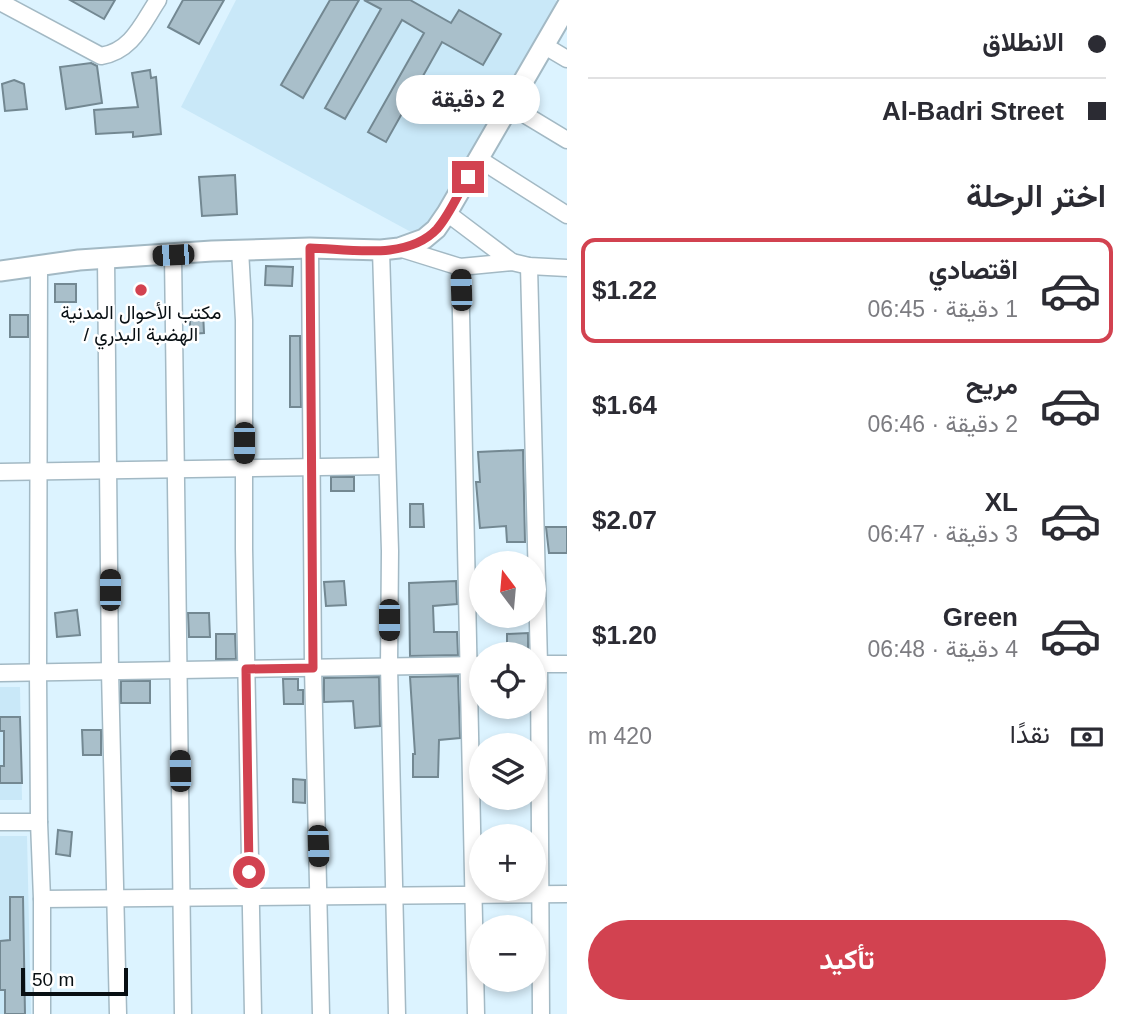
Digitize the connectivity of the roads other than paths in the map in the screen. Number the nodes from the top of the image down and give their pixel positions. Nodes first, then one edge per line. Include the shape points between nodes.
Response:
1 (158, 0) edge
2 (0, 2) edge
3 (567, 6) edge
4 (545, 46) junction
5 (567, 59) edge
6 (509, 105) junction
7 (567, 140) edge
8 (479, 159) junction
9 (447, 213) junction
10 (567, 215) edge
11 (310, 248) junction
12 (390, 249) junction
13 (240, 250) junction
14 (173, 255) junction
15 (106, 258) junction
16 (512, 262) junction
17 (529, 266) junction
18 (38, 267) junction
19 (460, 267) junction
20 (567, 268) edge
21 (0, 271) edge
22 (386, 466) junction
23 (312, 467) junction
24 (244, 468) junction
25 (177, 469) junction
26 (107, 470) junction
27 (37, 471) junction
28 (0, 472) edge
29 (474, 642) edge
30 (536, 642) edge
31 (546, 664) edge
32 (567, 664) edge
33 (469, 665) edge
34 (389, 666) junction
35 (313, 668) junction
36 (246, 669) junction
37 (178, 670) junction
38 (110, 671) junction
39 (38, 672) junction
40 (0, 673) edge
41 (475, 719) edge
42 (537, 719) edge
43 (0, 822) edge
44 (39, 822) junction
45 (474, 824) edge
46 (539, 824) edge
47 (546, 894) edge
48 (567, 894) edge
49 (469, 895) edge
50 (319, 896) junction
51 (394, 896) junction
52 (249, 897) junction
53 (114, 898) junction
54 (181, 898) junction
55 (42, 899) junction
56 (473, 901) edge
57 (541, 901) edge
58 (42, 1014) edge
59 (118, 1014) edge
60 (183, 1014) edge
61 (253, 1014) edge
62 (321, 1014) edge
63 (397, 1014) edge
64 (476, 1014) edge
65 (541, 1014) edge

1 - 2 street via 130,42 116,54 101,56
3 - 4 street
4 - 5 street
4 - 6 street
6 - 7 street
6 - 8 street
8 - 9 street
8 - 10 street
9 - 12 street via 424,239
9 - 16 street
11 - 12 street
11 - 13 street
11 - 23 street
12 - 19 street
12 - 22 street
13 - 14 street
13 - 24 street
14 - 15 street
14 - 25 street
15 - 18 street
15 - 26 street
16 - 17 street
16 - 19 street
17 - 20 street
17 - 30 street
18 - 21 street
18 - 27 street
19 - 29 street
22 - 23 street
22 - 34 street
23 - 24 street
23 - 35 street
24 - 25 street
24 - 36 street
25 - 26 street
25 - 37 street
26 - 27 street
26 - 38 street
27 - 28 street
27 - 39 street
31 - 32 street
33 - 34 street
34 - 35 street
34 - 51 street
35 - 36 street
35 - 50 street
36 - 37 street
36 - 52 street
37 - 38 street
37 - 54 street
38 - 39 street
38 - 53 street
39 - 40 street
39 - 44 street
41 - 45 street
42 - 46 street
43 - 44 street
44 - 55 street
47 - 48 street
49 - 51 street
50 - 51 street
50 - 52 street
50 - 62 street
51 - 63 street
52 - 54 street
52 - 61 street
53 - 54 street
53 - 55 street
53 - 59 street
54 - 60 street
55 - 58 street
56 - 64 street
57 - 65 street

